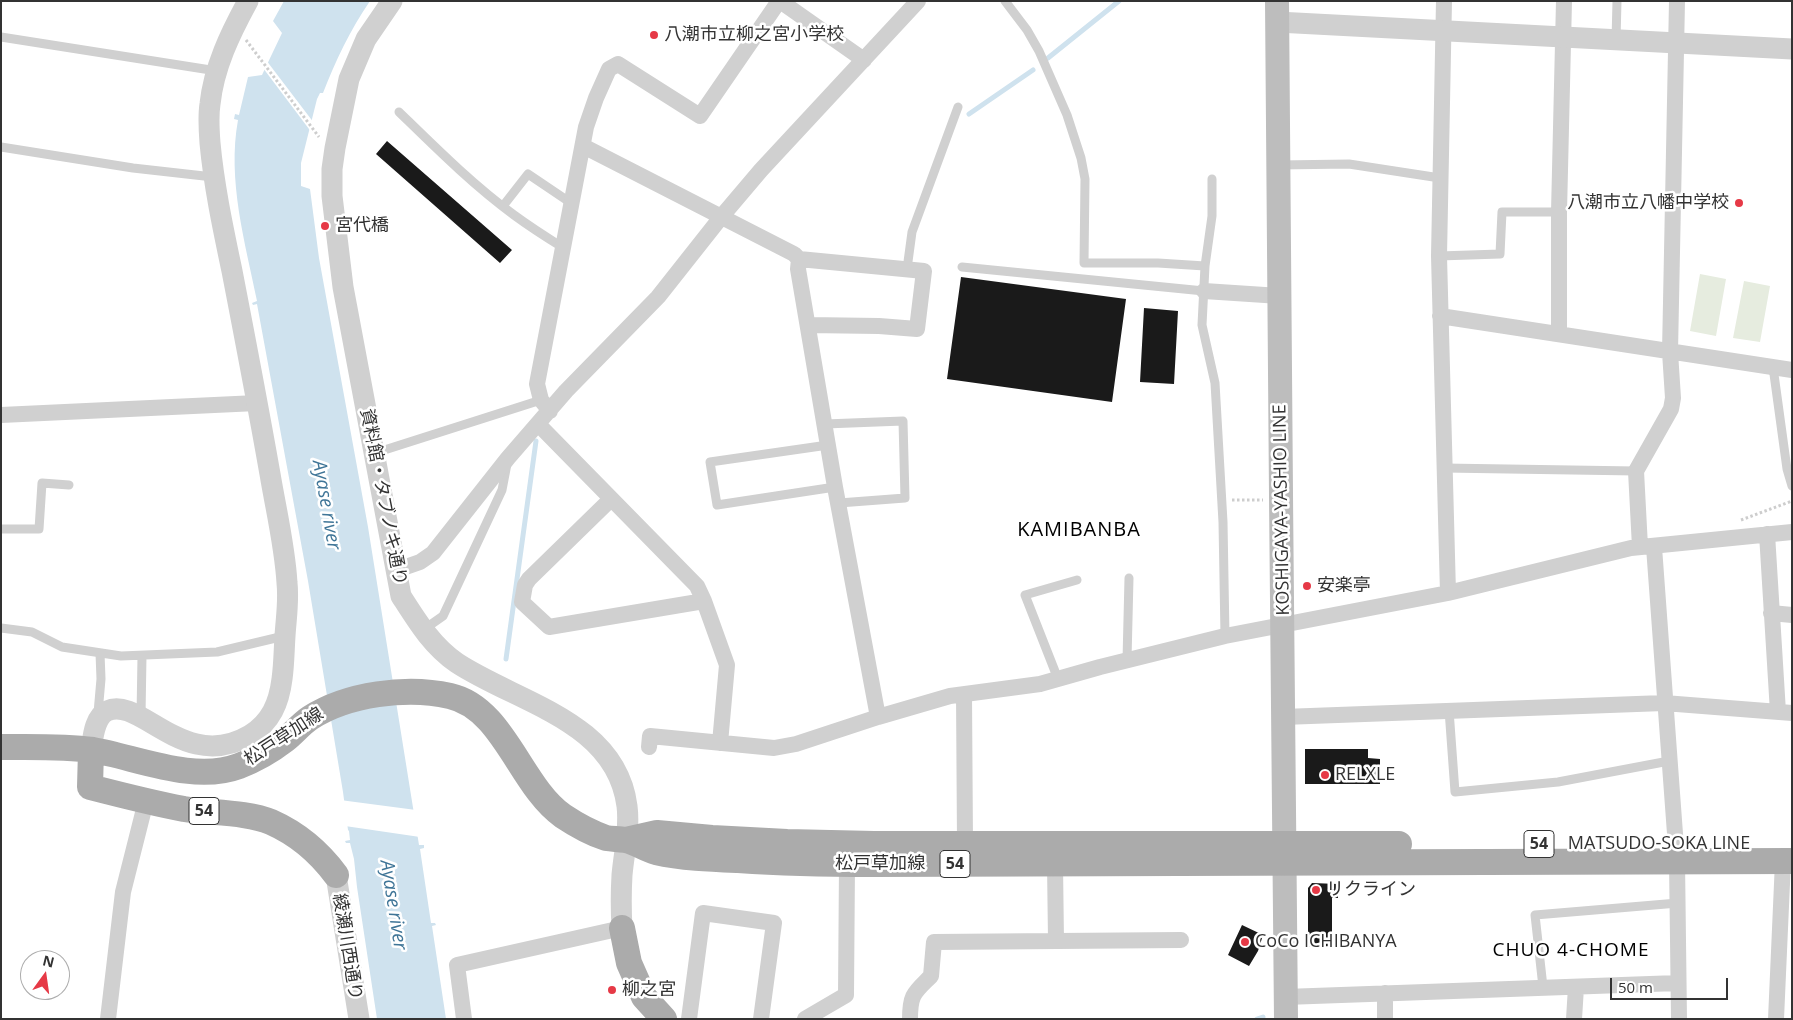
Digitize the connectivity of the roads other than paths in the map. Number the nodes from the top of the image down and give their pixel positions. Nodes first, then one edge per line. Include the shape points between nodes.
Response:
1 (248, 1) edge
2 (392, 1) edge
3 (779, 1) edge
4 (918, 1) edge
5 (1005, 1) edge
6 (1444, 1) edge
7 (1564, 1) edge
8 (1617, 1) edge
9 (1678, 1) edge
10 (1277, 12) edge
11 (1443, 30) junction
12 (1, 37) edge
13 (1564, 38) junction
14 (1616, 40) junction
15 (1677, 43) junction
16 (1792, 49) edge
17 (864, 60) junction
18 (217, 71) junction
19 (958, 107) dead end
20 (399, 112) dead end
21 (584, 146) junction
22 (1, 147) edge
23 (1279, 165) junction
24 (214, 178) junction
25 (1440, 178) junction
26 (1212, 179) dead end
27 (571, 203) junction
28 (503, 206) junction
29 (1559, 212) junction
30 (722, 216) junction
31 (562, 247) junction
32 (1439, 256) junction
33 (799, 259) junction
34 (1205, 266) junction
35 (962, 267) dead end
36 (907, 269) junction
37 (1204, 291) junction
38 (1280, 296) junction
39 (1440, 316) junction
40 (808, 325) junction
41 (1560, 334) junction
42 (1670, 352) junction
43 (1773, 367) junction
44 (1792, 370) edge
45 (257, 403) junction
46 (545, 405) junction
47 (1, 415) edge
48 (538, 424) junction
49 (825, 424) junction
50 (828, 445) junction
51 (375, 453) junction
52 (508, 458) junction
53 (1444, 468) junction
54 (1636, 471) junction
55 (69, 485) dead end
56 (1792, 486) edge
57 (837, 495) junction
58 (611, 499) junction
59 (1, 529) edge
60 (1792, 532) edge
61 (1766, 534) junction
62 (1647, 547) junction
63 (397, 570) junction
64 (1129, 578) dead end
65 (1077, 580) dead end
66 (1448, 593) junction
67 (704, 601) junction
68 (1772, 613) junction
69 (1792, 615) edge
70 (1283, 626) junction
71 (1, 628) edge
72 (423, 631) junction
73 (285, 636) junction
74 (1225, 636) junction
75 (100, 653) junction
76 (142, 656) junction
77 (1127, 660) junction
78 (1058, 679) junction
79 (964, 694) junction
80 (1664, 703) junction
81 (1449, 710) junction
82 (1785, 712) edge
83 (141, 717) junction
84 (878, 717) junction
85 (1283, 717) junction
86 (93, 739) junction
87 (720, 743) junction
88 (1, 747) edge
89 (648, 747) dead end
90 (1669, 761) junction
91 (146, 801) junction
92 (626, 840) junction
93 (965, 843) junction
94 (1676, 853) junction
95 (1286, 854) junction
96 (1789, 855) edge
97 (846, 864) junction
98 (1055, 864) junction
99 (336, 875) joint
100 (1678, 903) junction
101 (622, 928) junction
102 (1181, 940) dead end
103 (1056, 941) junction
104 (1678, 983) junction
105 (1543, 987) junction
106 (1576, 987) junction
107 (1385, 993) junction
108 (1286, 1008) edge
109 (108, 1019) edge
110 (359, 1019) edge
111 (464, 1019) edge
112 (664, 1019) edge
113 (689, 1019) edge
114 (761, 1019) edge
115 (805, 1019) edge
116 (910, 1019) edge
117 (1385, 1019) edge
118 (1574, 1019) edge
119 (1679, 1019) edge
120 (1776, 1019) edge

1 - 18 street via 231,33
2 - 51 street, 資料館・タブノキ通り via 366,38 349,79 332,169 343,288
3 - 17 street
3 - 21 street via 700,116 618,64 609,69 586,127
4 - 17 street
5 - 34 lane via 1039,51 1067,115 1081,158 1085,179 1084,263
6 - 11 street
7 - 13 street
8 - 14 lane
9 - 15 street
10 - 11 street
10 - 23 main road, KOSHIGAYA-YASHIO LINE
11 - 13 street
11 - 25 street
12 - 18 lane
13 - 14 street
13 - 29 street
14 - 15 street
15 - 16 street
15 - 42 street
17 - 30 street
18 - 24 street via 209,107
19 - 36 lane via 912,232
20 - 28 lane via 442,155
21 - 27 street
21 - 30 street
22 - 24 lane
23 - 25 lane via 1349,164
23 - 38 main road, KOSHIGAYA-YASHIO LINE
24 - 45 street
25 - 32 street
26 - 34 lane via 1212,216
27 - 28 lane via 528,174
27 - 31 street
28 - 31 lane
29 - 32 lane via 1502,212 1500,254
29 - 41 street
30 - 33 street
30 - 46 street via 658,297 566,391
31 - 46 street via 537,384
32 - 39 street
33 - 36 street
33 - 40 street
34 - 37 lane
35 - 37 lane
36 - 40 street via 924,271 917,329
37 - 38 street
37 - 74 lane via 1202,325 1215,383
38 - 70 main road, KOSHIGAYA-YASHIO LINE
39 - 41 street
39 - 53 street
40 - 49 street
41 - 42 street
42 - 43 street
42 - 54 street via 1672,409
43 - 44 street
43 - 56 lane
45 - 47 street
45 - 73 street via 286,576
46 - 48 street
46 - 51 lane
48 - 52 street
48 - 58 street
49 - 50 street
49 - 57 lane via 903,421 905,498
50 - 57 street
50 - 57 lane via 710,462 717,505
51 - 63 street, 資料館・タブノキ通り
52 - 63 street via 433,553 420,562
52 - 72 lane via 502,490 443,616
53 - 54 lane
53 - 66 street
54 - 62 street
55 - 59 lane via 42,483 39,529
57 - 84 street
58 - 67 street via 697,586
58 - 67 street via 529,579 522,602 549,628
60 - 61 street
61 - 62 street
61 - 68 street
62 - 66 street
62 - 80 street
63 - 72 street, 資料館・タブノキ通り via 401,596
64 - 77 lane
65 - 78 lane via 1025,595
66 - 70 street
67 - 87 street via 727,665
68 - 69 street
68 - 82 street
70 - 74 street
70 - 85 main road, KOSHIGAYA-YASHIO LINE
71 - 75 lane via 32,632 62,647
72 - 92 street, 資料館・タブノキ通り via 456,662 586,733 607,755 620,780 627,806
73 - 76 lane via 217,652
73 - 83 street via 278,702 265,723 241,740 206,747 181,740
74 - 77 street
75 - 76 lane
75 - 86 lane via 100,706
76 - 83 lane
77 - 78 street
78 - 79 street
79 - 84 street
79 - 93 street
80 - 81 street
80 - 82 street
80 - 90 street
81 - 85 street
81 - 90 lane via 1455,792 1558,782
83 - 86 street via 116,709 106,712 100,718
84 - 87 street via 789,746 774,748
85 - 95 main road, KOSHIGAYA-YASHIO LINE
86 - 88 main road, 松戸草加線 / 54
86 - 91 main road, 54 via 90,787
86 - 92 main road, 松戸草加線 / 54 via 180,770 212,771 237,767 259,757 285,740 309,718 344,701 407,692 452,696 472,704 487,719 545,800 562,815 606,838
87 - 89 street via 650,736
90 - 94 street
91 - 99 main road, 54 via 270,822 298,836 322,856
91 - 109 street via 123,892
92 - 93 main road, 松戸草加線 / 54 via 657,833 787,842
92 - 97 main road, 松戸草加線 / 54 via 656,852 710,859
92 - 101 street, 資料館・タブノキ通り
93 - 95 main road, 松戸草加線 / 54
94 - 95 main road, MATSUDO-SOKA LINE / 54
94 - 96 main road, MATSUDO-SOKA LINE / 54
94 - 100 street
95 - 98 main road, 松戸草加線 / 54
95 - 108 main road, KOSHIGAYA-YASHIO LINE
96 - 120 street
97 - 98 main road, 松戸草加線 / 54
97 - 115 street via 846,995
98 - 103 street
99 - 110 street, 綾瀬川西通り
100 - 104 street
100 - 105 lane via 1535,915
101 - 111 street via 457,965
101 - 112 main road via 629,963 644,997
102 - 103 street
103 - 116 street via 934,942 931,976 910,1002
104 - 106 street
104 - 119 street
105 - 106 street
105 - 107 street
106 - 118 street
107 - 108 street
107 - 117 street
113 - 114 street via 703,913 774,923

